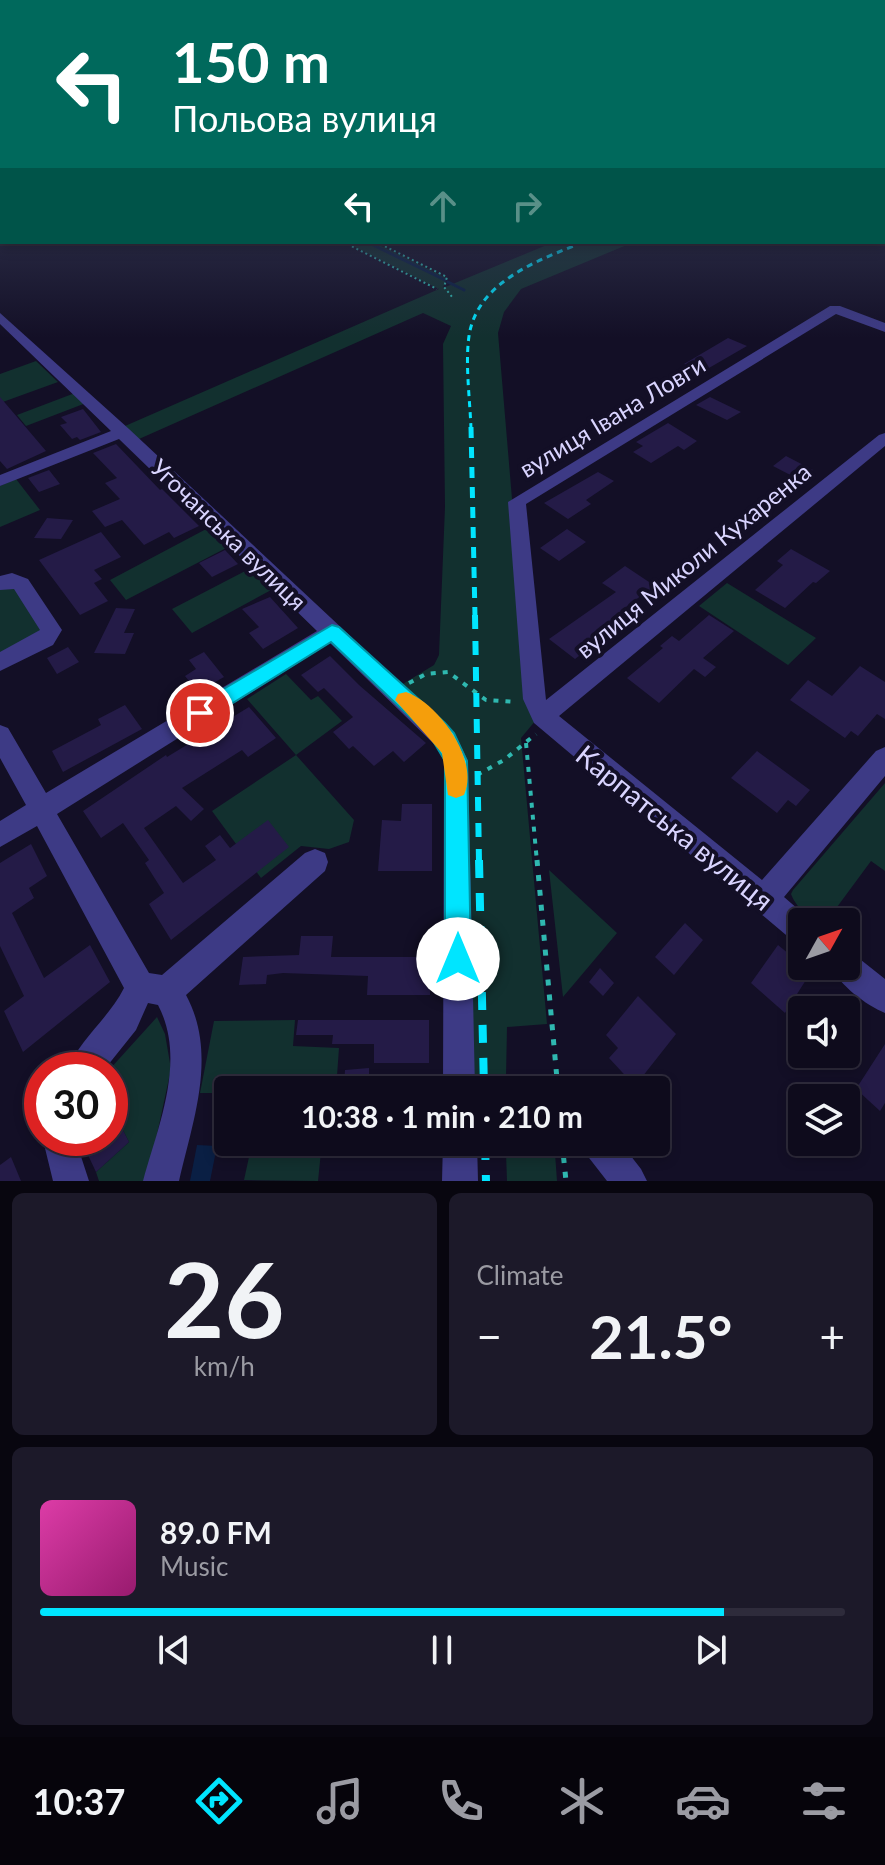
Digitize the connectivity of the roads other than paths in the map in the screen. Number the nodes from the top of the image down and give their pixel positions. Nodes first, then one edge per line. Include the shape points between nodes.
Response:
1 (0, 317) edge
2 (885, 328) edge
3 (123, 432) junction
4 (885, 438) edge
5 (0, 481) edge
6 (0, 583) edge
7 (332, 632) junction
8 (0, 662) edge
9 (542, 714) junction
10 (0, 735) edge
11 (885, 758) edge
12 (41, 810) junction
13 (0, 835) edge
14 (315, 862) dead end
15 (764, 899) junction
16 (788, 919) edge
17 (860, 977) edge
18 (154, 989) junction
19 (885, 998) edge
20 (98, 1052) edge
21 (459, 1076) edge
22 (63, 1156) edge
23 (460, 1156) edge
24 (609, 1156) edge
25 (71, 1181) edge
26 (161, 1181) edge
27 (460, 1181) edge
28 (629, 1181) edge

1 - 3 street, Угочанська вулиця
2 - 9 street, вулиця Івана Ловги via 835,309 517,502
3 - 5 street
3 - 7 street, Угочанська вулиця
4 - 9 street, вулиця Миколи Кухаренка
6 - 8 street via 21,584 51,630 45,639
7 - 12 street
7 - 21 street, Угочанська вулиця via 446,740 456,761
9 - 15 street, Карпатська вулиця
10 - 12 street
11 - 15 street
12 - 13 street
12 - 18 street
14 - 18 street
15 - 16 street, Карпатська вулиця
17 - 19 street
18 - 20 street
18 - 26 street via 179,1008 189,1048
22 - 25 street
23 - 27 street
24 - 28 street

